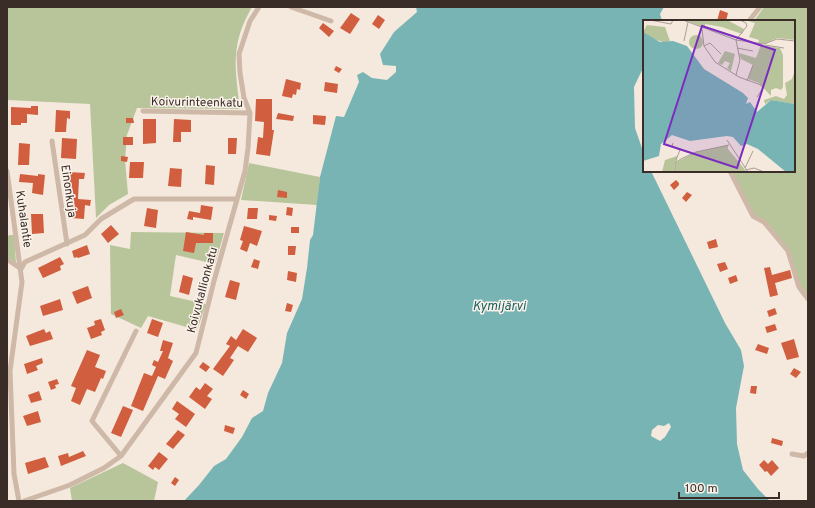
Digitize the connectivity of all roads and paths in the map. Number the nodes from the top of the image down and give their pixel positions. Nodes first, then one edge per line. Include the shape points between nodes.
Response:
1 (259, 7) edge
2 (291, 7) edge
3 (760, 7) edge
4 (750, 20) edge
5 (331, 21) dead end
6 (143, 111) dead end
7 (250, 113) junction
8 (52, 141) dead end
9 (7, 171) edge
10 (731, 172) edge
11 (237, 199) junction
12 (67, 244) junction
13 (7, 259) edge
14 (21, 269) junction
15 (808, 299) edge
16 (136, 331) dead end
17 (808, 453) edge
18 (792, 454) dead end
19 (121, 456) junction
20 (19, 501) edge
21 (24, 501) edge

1 - 7 street, Koivukallionkatu via 250,21 239,54 244,98
2 - 5 street
3 - 4 street
6 - 7 street, Koivurinteenkatu
7 - 11 street, Koivukallionkatu via 245,171
8 - 12 street, Einonkuja
9 - 14 street, Kuhalantie
10 - 15 street via 753,216 764,222 788,252 799,288
11 - 12 street via 134,198 101,219 85,236
11 - 19 street, Koivukallionkatu via 196,353
12 - 14 street via 25,262
13 - 14 street
14 - 20 street, Kuhalantie via 22,282 10,371 14,474
16 - 19 street via 92,421
17 - 18 street via 804,456
19 - 21 street, Koivukallionkatu via 104,468 70,485

